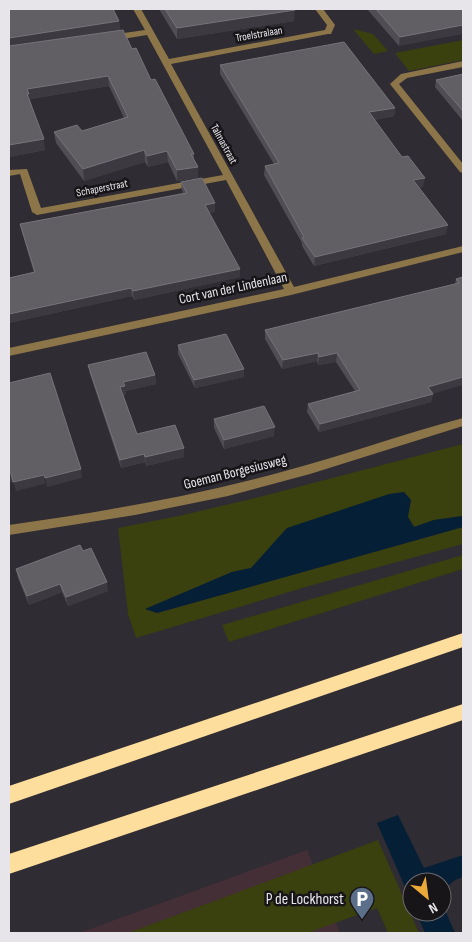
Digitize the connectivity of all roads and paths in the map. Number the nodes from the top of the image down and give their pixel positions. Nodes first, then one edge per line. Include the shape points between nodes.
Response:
1 (137, 9) edge
2 (319, 9) edge
3 (150, 32) junction
4 (103, 39) edge
5 (166, 62) junction
6 (463, 64) edge
7 (463, 170) edge
8 (9, 173) edge
9 (229, 177) junction
10 (463, 249) edge
11 (291, 291) junction
12 (9, 352) edge
13 (463, 422) edge
14 (9, 530) edge
15 (463, 640) edge
16 (463, 712) edge
17 (9, 795) edge
18 (9, 864) edge

1 - 3 street, Talmastraat
2 - 5 street, Troelstralaan via 330,25 328,32
3 - 4 street
3 - 5 street, Talmastraat
5 - 9 street, Talmastraat
6 - 7 street via 404,76 394,84
8 - 9 street, Schaperstraat via 24,171 37,212
9 - 11 street, Talmastraat
10 - 11 street, Cort van der Lindenlaan
11 - 12 street, Cort van der Lindenlaan
13 - 14 street, Goeman Borgesiusweg via 260,483 156,506
15 - 17 highway
16 - 18 highway

